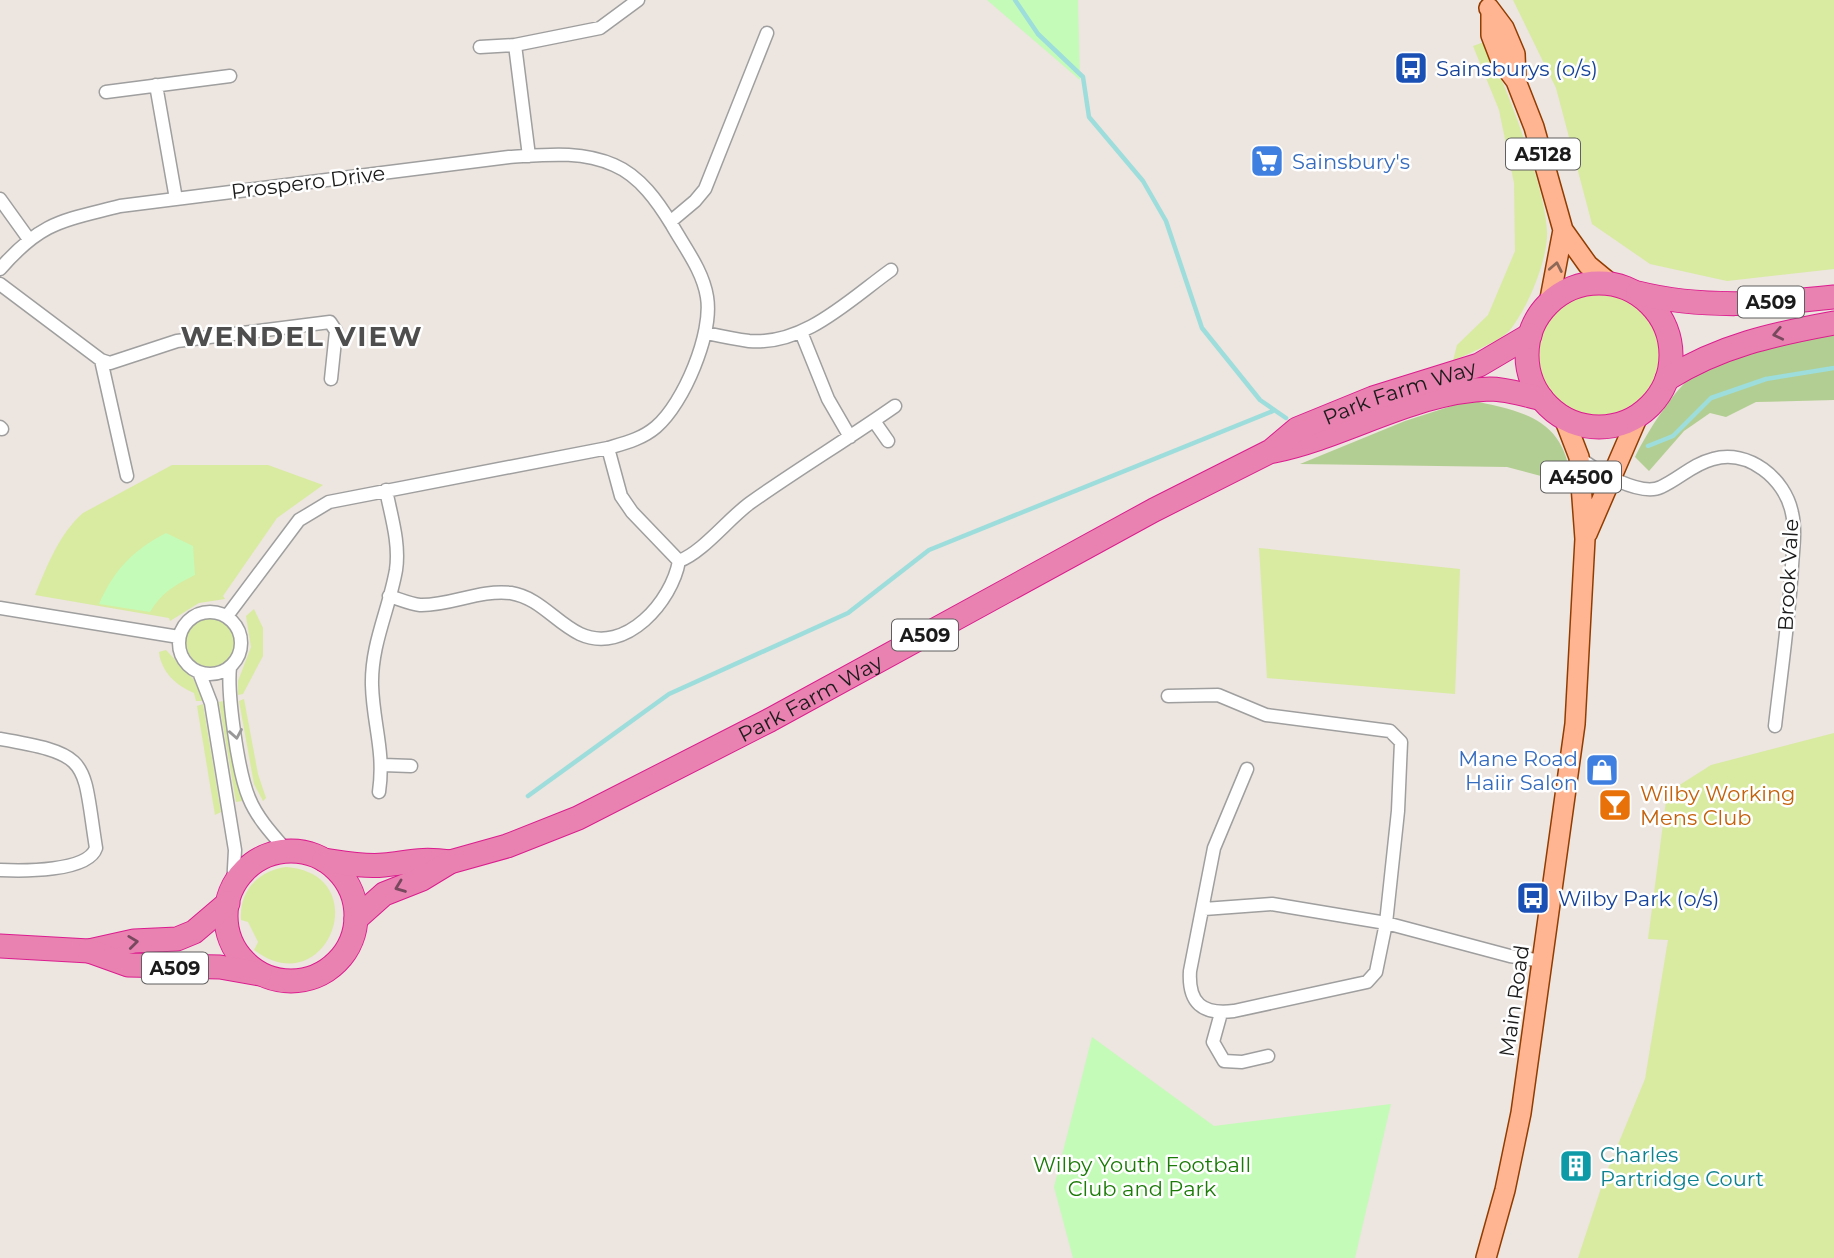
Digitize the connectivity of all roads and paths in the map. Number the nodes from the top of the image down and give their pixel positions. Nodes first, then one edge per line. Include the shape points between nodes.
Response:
1 (638, 0) edge
2 (1488, 6) edge
3 (767, 33) dead end
4 (515, 45) junction
5 (480, 47) dead end
6 (230, 76) dead end
7 (156, 85) junction
8 (106, 92) dead end
9 (529, 156) junction
10 (0, 199) edge
11 (176, 199) junction
12 (670, 222) junction
13 (1563, 230) junction
14 (28, 238) junction
15 (0, 269) edge
16 (891, 270) dead end
17 (1611, 284) junction
18 (0, 285) edge
19 (1635, 293) junction
20 (1834, 297) edge
21 (1549, 304) junction
22 (1834, 323) edge
23 (801, 332) junction
24 (706, 333) junction
25 (1530, 335) junction
26 (101, 360) junction
27 (331, 379) dead end
28 (1667, 380) junction
29 (1542, 399) junction
30 (895, 406) dead end
31 (1638, 416) junction
32 (1564, 418) junction
33 (874, 421) junction
34 (850, 437) junction
35 (888, 440) dead end
36 (608, 448) junction
37 (1271, 451) junction
38 (1579, 457) junction
39 (127, 476) dead end
40 (1610, 476) junction
41 (386, 490) junction
42 (1585, 539) junction
43 (679, 561) junction
44 (389, 596) junction
45 (0, 608) edge
46 (227, 617) junction
47 (179, 637) junction
48 (230, 667) junction
49 (199, 672) junction
50 (1168, 696) dead end
51 (1775, 726) dead end
52 (0, 739) edge
53 (383, 765) junction
54 (411, 766) dead end
55 (1247, 769) dead end
56 (379, 792) dead end
57 (288, 851) junction
58 (324, 860) junction
59 (450, 863) junction
60 (0, 870) edge
61 (230, 895) junction
62 (1204, 909) junction
63 (356, 919) junction
64 (1386, 923) junction
65 (0, 946) edge
66 (89, 951) junction
67 (1542, 961) junction
68 (263, 975) junction
69 (1221, 1013) junction
70 (1268, 1056) dead end
71 (1486, 1258) edge

1 - 4 street via 600,28
2 - 13 main road, A5128 via 1504,28 1514,54 1516,81
3 - 12 street via 705,189
4 - 5 street
4 - 9 street
6 - 7 street
7 - 8 street
7 - 11 street
9 - 11 street, Prospero Drive
9 - 12 street, Prospero Drive via 569,154 615,165 645,188
10 - 14 street
11 - 14 street, Prospero Drive via 120,206 58,222
12 - 24 street via 696,264 707,293
13 - 17 main road, A5128 via 1588,265
21 -> 13 main road, A5128
14 - 15 street, Prospero Drive
16 - 23 street
17 - 19 highway
17 - 21 highway via 1571,289
18 - 26 street
19 - 20 highway, A509 via 1669,301 1718,302
19 - 28 highway via 1657,312 1669,337
21 - 25 highway
22 -> 28 highway, A509 via 1724,349
23 - 24 street via 750,341
23 - 34 street via 828,399
24 - 36 street via 667,416 638,438
25 - 29 highway via 1530,375
25 - 37 highway, Park Farm Way / A509 via 1479,365 1373,398 1297,429
26 - 27 street via 122,362 177,341 330,322 336,335
26 - 39 street
28 - 31 highway
29 - 32 highway
29 - 37 highway, Park Farm Way / A509 via 1492,389 1461,392
30 - 33 street
31 - 32 highway via 1601,428
31 - 40 main road, Main Road / A4500
32 - 38 main road, Main Road / A4500
33 - 34 street
33 - 35 street
34 - 43 street via 750,503 696,552
36 - 41 street
36 - 43 street via 621,496
37 - 59 highway, Park Farm Way / A509 via 624,796 507,846
38 - 40 street, Brook Vale
38 - 42 main road, Main Road / A4500
40 - 42 main road, Main Road / A4500
40 - 51 street, Brook Vale via 1651,490 1704,461 1733,457 1761,468 1784,492 1792,513 1793,551
41 - 44 street via 397,551
41 - 46 street via 329,502 299,520
42 - 67 main road, Main Road / A4500 via 1575,724
43 - 44 street via 677,574 643,623 628,633 601,639 582,635 551,612 511,593 421,605
44 - 53 street via 374,647 372,687
45 - 47 street
46 - 47 street via 213,611 198,614 186,623
46 - 48 street via 238,629 242,645
47 - 49 street via 183,658
48 - 49 street via 221,673
48 -> 57 street via 228,689 248,796
49 - 61 street via 211,703 235,850
50 - 64 street via 1218,695 1266,715 1382,730 1399,737 1398,811
52 - 60 street via 52,748 75,762 84,776 96,848 85,862 33,871
53 - 54 street
53 - 56 street
55 - 62 street via 1214,848
57 - 58 highway
57 - 61 highway via 256,862
58 - 59 highway, Park Farm Way / A509 via 385,865 420,858
58 - 63 highway via 348,885
59 -> 63 highway, Park Farm Way / A509 via 384,894
66 -> 61 highway, A509 via 134,941 177,939 194,932
61 - 68 highway via 228,929 237,953
62 - 64 street via 1272,904
62 - 69 street via 1189,989 1197,1004
63 - 68 highway via 344,953 324,971 299,980
64 - 67 street
64 - 69 street via 1376,972 1367,982
65 - 66 highway, A509
66 - 68 highway, A509 via 128,965 219,967
67 - 71 main road, Main Road / A4500 via 1519,1123
69 - 70 street via 1213,1042 1224,1061

